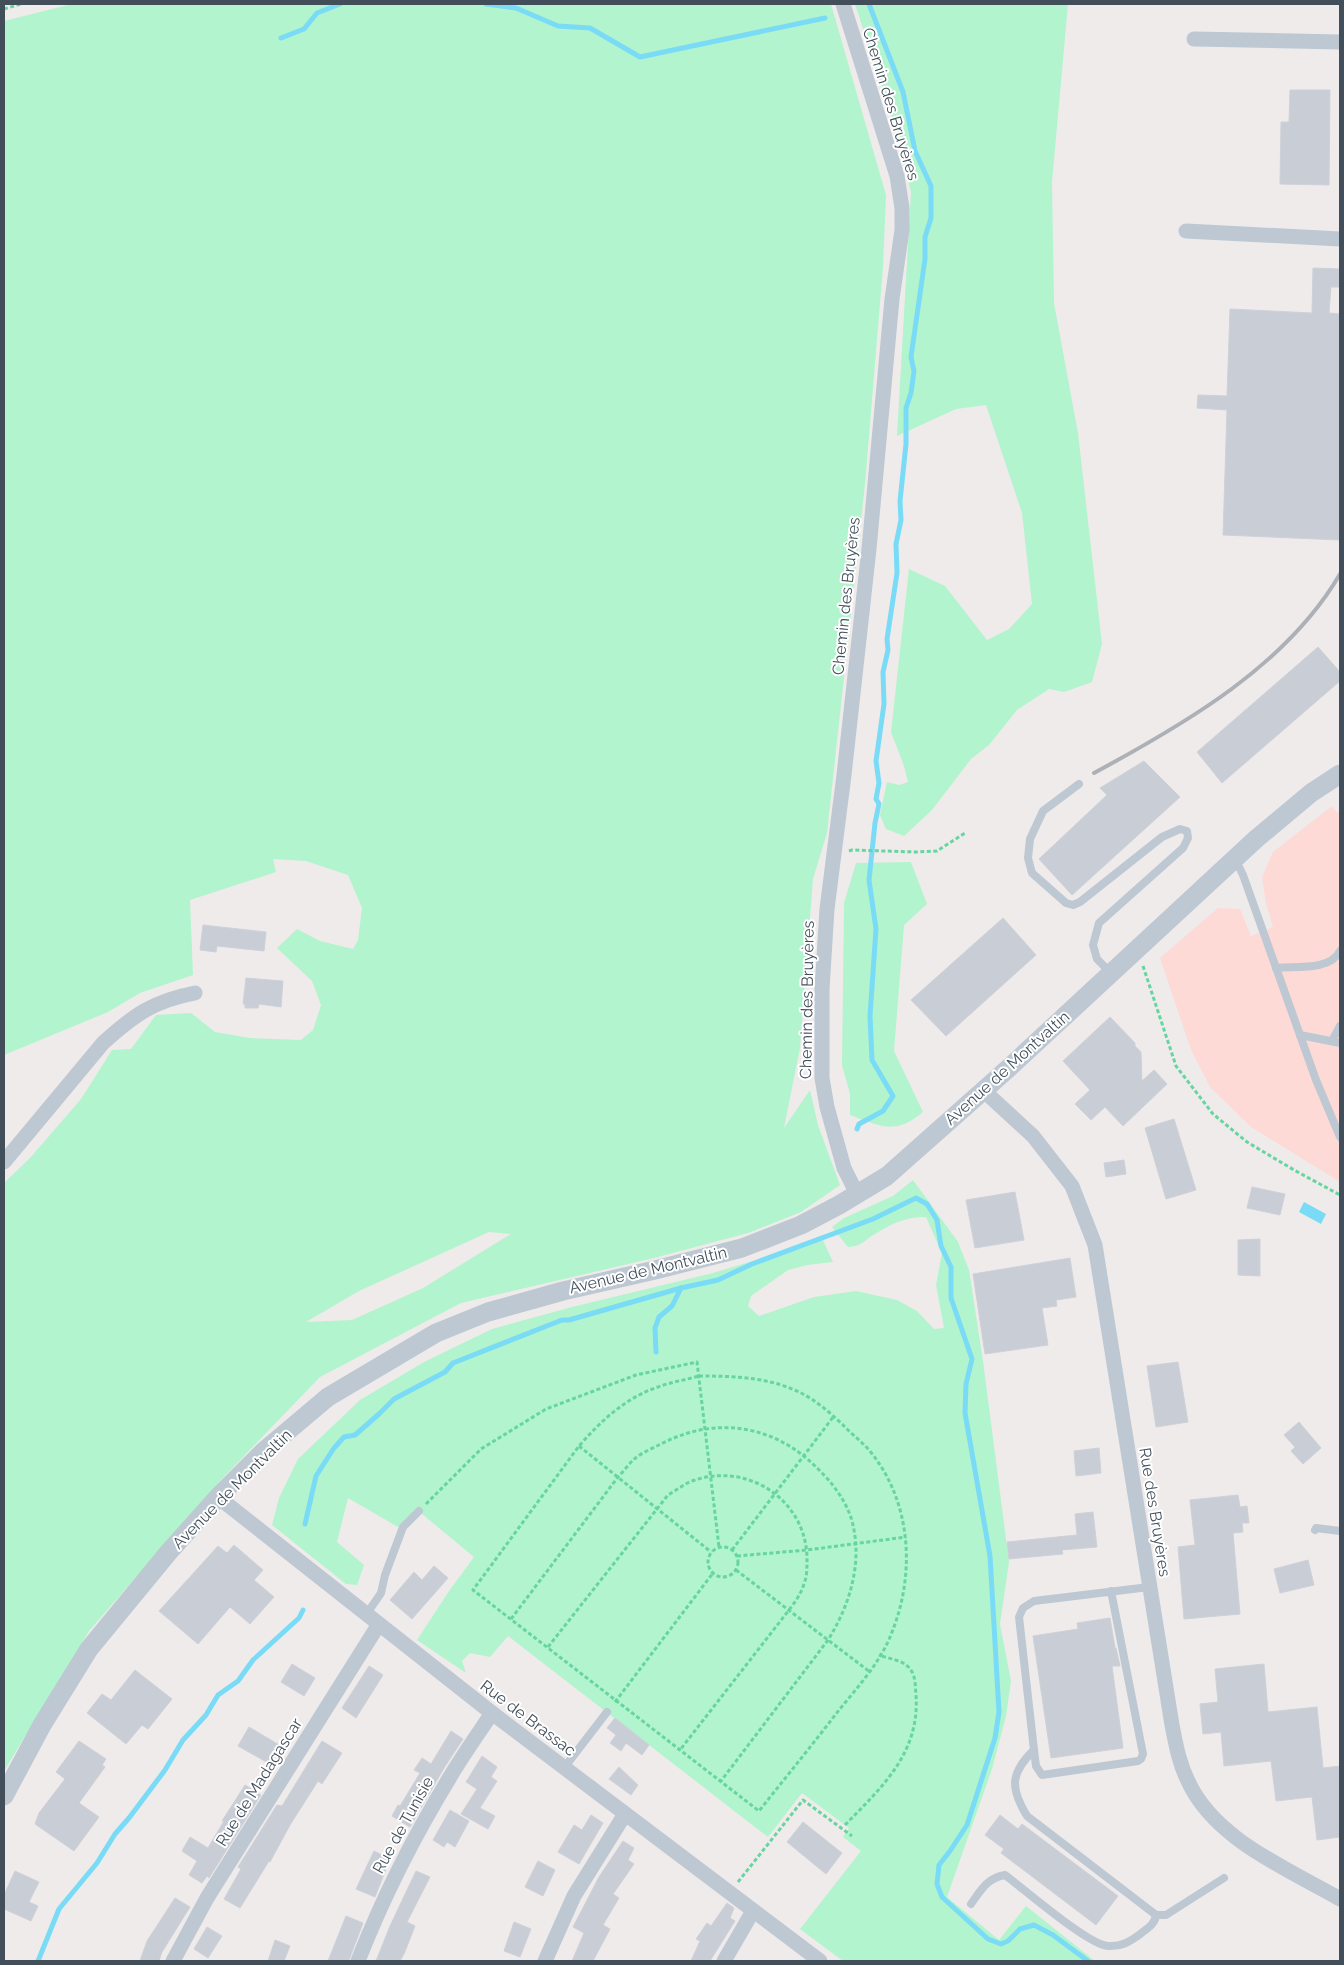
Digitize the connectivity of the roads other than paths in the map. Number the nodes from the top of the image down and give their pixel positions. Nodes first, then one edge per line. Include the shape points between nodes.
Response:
1 (843, 4) edge
2 (1194, 39) dead end
3 (1340, 42) edge
4 (1186, 231) dead end
5 (1340, 239) edge
6 (1340, 774) edge
7 (1079, 784) dead end
8 (1235, 859) junction
9 (1340, 950) edge
10 (1276, 968) junction
11 (1112, 973) junction
12 (195, 993) dead end
13 (1340, 1026) edge
14 (1300, 1035) junction
15 (1336, 1042) edge
16 (983, 1090) junction
17 (1340, 1137) edge
18 (4, 1162) edge
19 (857, 1194) junction
20 (218, 1497) junction
21 (419, 1511) road end
22 (1315, 1530) dead end
23 (1340, 1531) edge
24 (1150, 1587) junction
25 (1111, 1591) junction
26 (366, 1614) junction
27 (379, 1624) junction
28 (607, 1712) road end
29 (492, 1713) junction
30 (1034, 1750) junction
31 (564, 1768) junction
32 (4, 1796) edge
33 (625, 1814) junction
34 (1224, 1878) dead end
35 (1340, 1899) edge
36 (971, 1904) dead end
37 (753, 1911) junction
38 (1156, 1915) junction
39 (173, 1961) edge
40 (358, 1961) edge
41 (545, 1961) edge
42 (724, 1961) edge
43 (820, 1961) edge

1 - 19 street, Chemin des Bruyères via 897,176 902,208 869,549 826,909 822,989 822,1078 826,1107 844,1168
2 - 3 street
4 - 5 street
6 - 8 street, Avenue de Montvaltin via 1311,793
7 - 11 lane via 1043,811 1030,839 1028,858 1032,874 1066,903 1080,902 1167,834 1180,829 1187,831 1188,838 1183,848 1099,923 1093,945 1096,959
8 - 10 lane
8 - 11 street, Avenue de Montvaltin
9 - 10 lane via 1337,956 1321,965
10 - 14 lane
11 - 16 street, Avenue de Montvaltin
12 - 18 street via 156,1004 118,1029
13 - 15 lane
14 - 15 lane
14 - 17 lane
16 - 19 street, Avenue de Montvaltin via 887,1176
16 - 24 street, Rue des Bruyères via 1033,1136 1072,1186 1095,1245
19 - 20 street, Avenue de Montvaltin via 801,1225 742,1248 563,1290 488,1312 436,1333 328,1397
20 - 26 street, Rue de Brassac
20 - 32 street, Avenue de Montvaltin via 89,1649 42,1725
21 - 26 lane via 403,1527 381,1593
22 - 23 lane
24 - 25 lane
24 - 35 street, Rue des Bruyères via 1177,1755 1188,1783 1206,1810 1225,1830
25 - 30 lane via 1034,1601 1023,1608 1019,1617
25 - 30 lane via 1143,1754 1141,1759 1042,1775 1036,1766
26 - 27 street, Rue de Brassac
27 - 29 street, Rue de Brassac
27 - 39 street, Rue de Madagascar via 207,1898
28 - 31 lane
29 - 31 street, Rue de Brassac
29 - 40 street, Rue de Tunisie via 418,1831 388,1890
30 - 38 lane via 1021,1762 1016,1776 1015,1790 1027,1816
31 - 33 street, Rue de Brassac
33 - 37 street, Rue de Brassac
33 - 41 street via 574,1896
34 - 38 lane via 1166,1915
36 - 38 lane via 986,1882 1005,1875 1086,1938 1106,1946 1126,1944 1151,1926
37 - 42 street
37 - 43 street, Rue de Brassac

